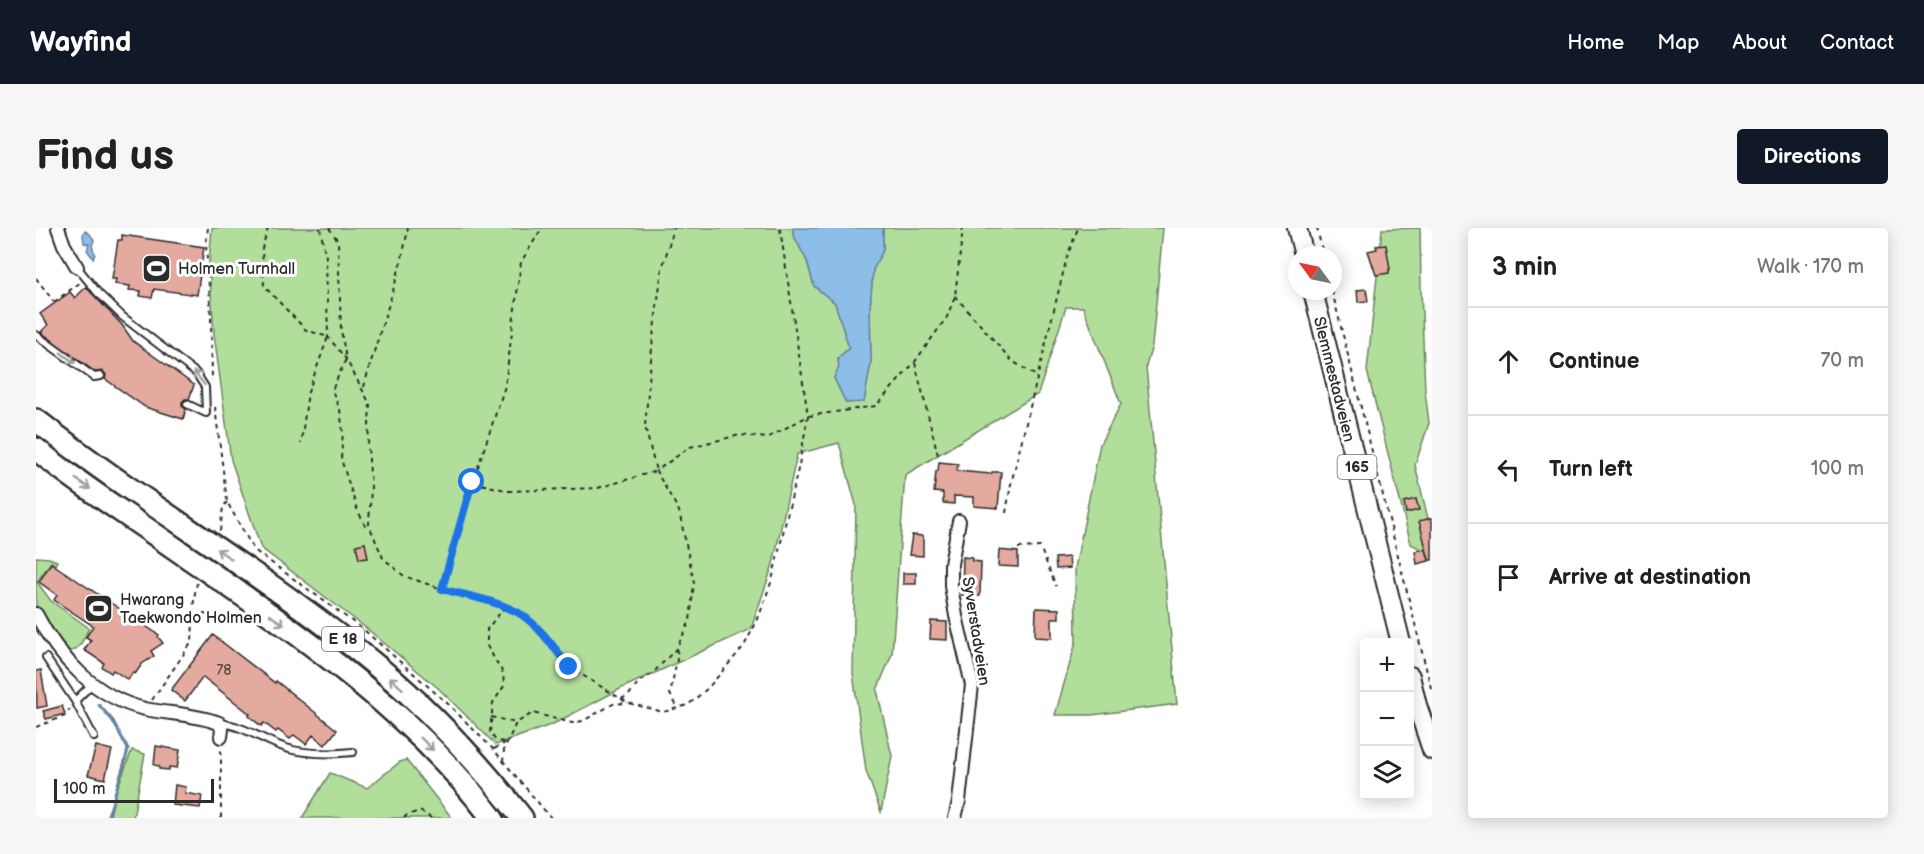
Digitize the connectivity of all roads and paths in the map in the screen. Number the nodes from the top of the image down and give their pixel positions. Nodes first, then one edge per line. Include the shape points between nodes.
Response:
1 (58, 228) edge
2 (208, 228) edge
3 (268, 228) edge
4 (320, 228) edge
5 (329, 228) edge
6 (408, 228) edge
7 (542, 228) edge
8 (674, 228) edge
9 (780, 228) edge
10 (963, 228) edge
11 (1078, 228) edge
12 (1297, 228) edge
13 (1317, 228) edge
14 (1302, 246) edge
15 (1321, 246) edge
16 (77, 267) joint
17 (36, 278) edge
18 (86, 279) junction
19 (955, 296) junction
20 (1315, 300) edge
21 (1334, 300) edge
22 (36, 335) edge
23 (328, 337) junction
24 (346, 359) junction
25 (915, 363) junction
26 (205, 371) dead end
27 (101, 376) dead end
28 (1038, 376) junction
29 (212, 378) junction
30 (363, 388) junction
31 (213, 389) dead end
32 (214, 401) dead end
33 (188, 404) dead end
34 (808, 416) junction
35 (36, 420) edge
36 (301, 442) dead end
37 (36, 449) edge
38 (939, 459) dead end
39 (656, 471) junction
40 (472, 482) junction
41 (227, 502) junction
42 (1006, 513) dead end
43 (959, 521) dead end
44 (370, 527) junction
45 (219, 536) dead end
46 (1018, 549) dead end
47 (197, 583) dead end
48 (1056, 586) dead end
49 (442, 589) junction
50 (505, 607) junction
51 (36, 614) edge
52 (194, 617) junction
53 (217, 618) dead end
54 (1400, 638) edge
55 (676, 649) junction
56 (46, 658) dead end
57 (92, 684) junction
58 (1414, 692) edge
59 (1432, 692) edge
60 (621, 699) junction
61 (75, 701) junction
62 (628, 703) junction
63 (678, 708) junction
64 (145, 709) junction
65 (491, 717) junction
66 (219, 723) junction
67 (516, 723) junction
68 (36, 727) edge
69 (94, 737) dead end
70 (221, 737) joint
71 (507, 742) junction
72 (493, 749) junction
73 (1432, 750) edge
74 (353, 752) dead end
75 (503, 763) junction
76 (221, 818) edge
77 (404, 818) edge
78 (431, 818) edge
79 (492, 818) edge
80 (522, 818) edge
81 (552, 818) edge
82 (955, 818) edge

1 - 16 street
2 - 29 path
3 - 23 path via 262,248 264,286 306,330
4 - 23 path via 326,257
5 - 24 path via 338,241 341,330
6 - 30 path via 402,263
7 - 40 path via 521,262 505,386
8 - 39 path via 662,269 645,426
9 - 34 path
10 - 19 path
11 - 28 path via 1067,257
12 - 14 main road
13 - 15 path
16 - 18 lane
17 - 18 path via 54,302
33 -> 18 lane via 206,413 206,387 196,373 123,317
19 - 25 path via 947,317
19 - 28 path via 1012,361
20 - 54 main road, Slemmestadveien / 165
21 - 59 path
22 -> 27 lane via 94,377
23 - 24 path
23 - 36 path via 308,392
24 - 30 path
24 - 44 path via 332,390 343,432 341,459 357,509
25 - 34 path via 876,406
25 - 38 path
26 - 29 path
28 - 42 path
29 - 31 path
30 - 44 path via 370,404
32 - 41 path
34 - 39 path via 767,438 740,435 690,447
34 - 63 path via 772,580 758,619 744,646 708,688 688,705
80 -> 35 highway, E 18 via 458,741 380,668 310,613
37 -> 79 highway, E 18 via 298,634 365,687 439,756
39 - 40 path via 598,488 509,491
39 - 55 path via 679,511 694,582 690,621
40 - 49 path
41 - 45 path
41 - 72 path via 254,550 364,630
43 - 82 street, Syverstadveien via 951,586 972,685
44 - 49 path via 383,558 404,576
46 - 48 path via 1041,548
47 - 52 path
49 - 50 path
50 - 60 path via 523,615 569,667
50 - 65 path via 487,629 487,646 503,673 504,686
51 - 57 street via 65,658
52 - 53 path via 204,614
52 - 64 path via 192,642
55 - 60 path
55 - 63 path via 670,694
56 - 61 lane
57 - 61 lane
57 - 64 street via 116,699
58 - 73 main road
60 - 62 path
61 - 68 path via 65,716
61 - 69 lane
62 - 63 path via 663,712
62 - 67 path via 613,704 583,722 533,713
64 - 66 street
65 - 67 path
65 - 71 path via 490,732 496,741
66 - 70 street
66 - 74 lane via 233,724 293,750
67 - 71 path
70 - 76 path
71 - 72 path
71 - 75 path
72 - 75 path
75 - 81 path
77 - 78 path via 420,811

